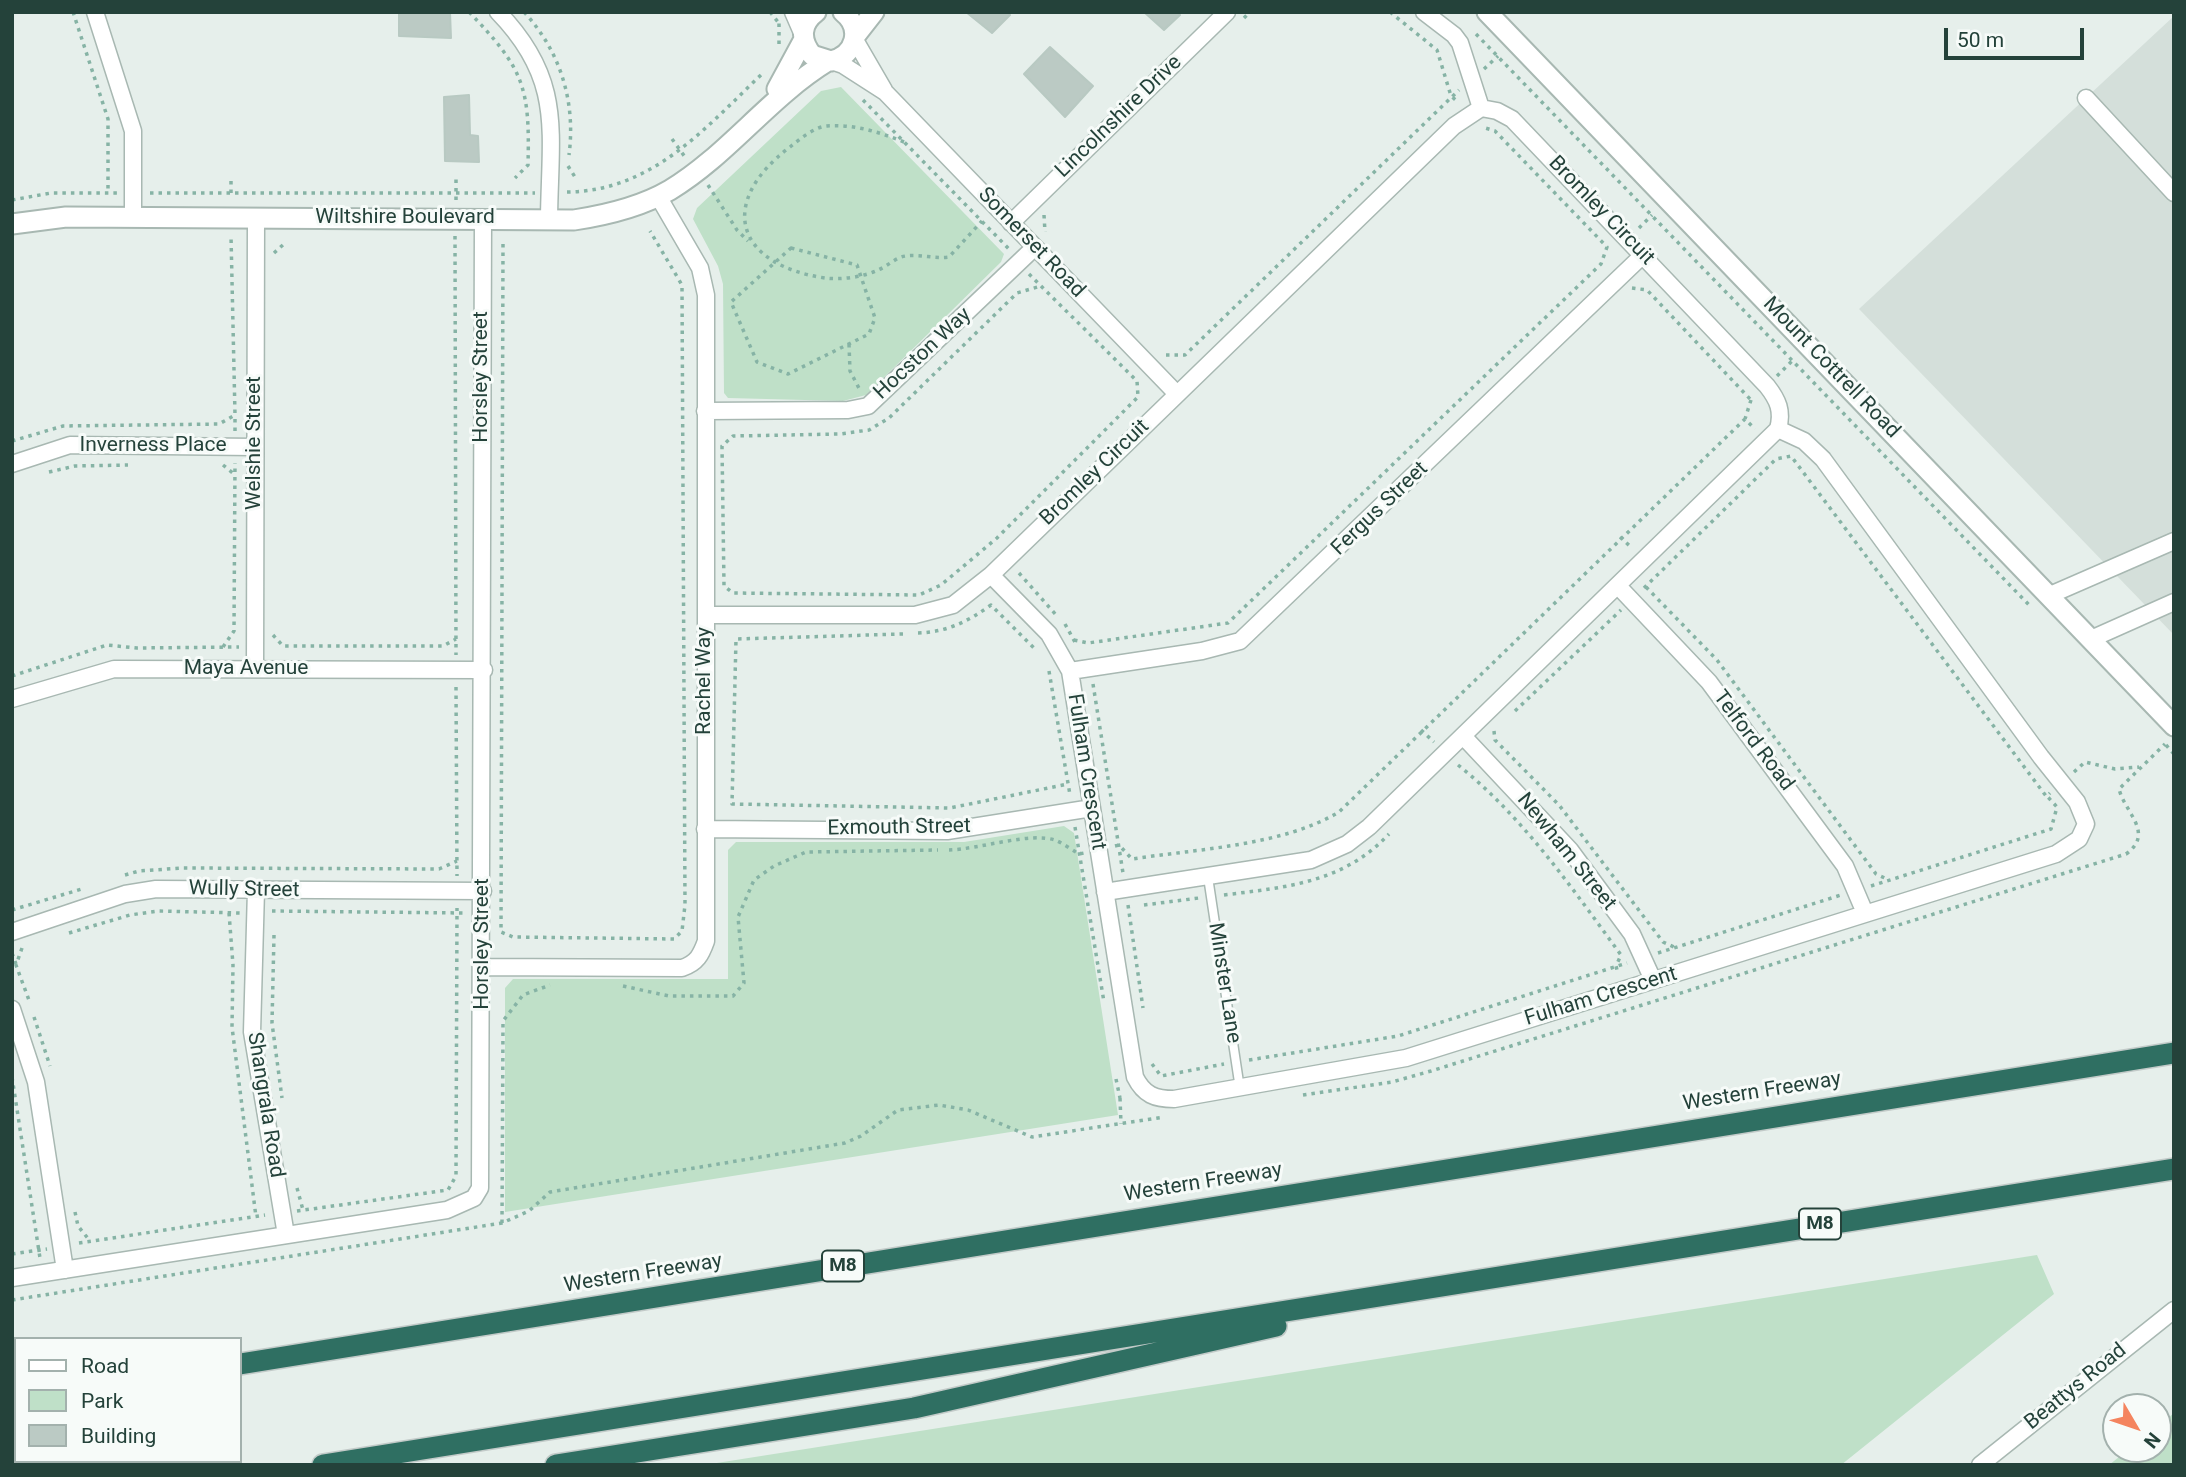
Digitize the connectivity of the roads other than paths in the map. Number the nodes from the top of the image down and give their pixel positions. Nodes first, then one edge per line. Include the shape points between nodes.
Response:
1 (95, 12) edge
2 (498, 12) edge
3 (793, 12) edge
4 (816, 12) edge
5 (843, 12) edge
6 (874, 12) edge
7 (1424, 12) edge
8 (1487, 12) edge
9 (1234, 17) edge
10 (855, 37) junction
11 (803, 38) junction
12 (830, 61) junction
13 (885, 92) junction
14 (2086, 98) dead end
15 (762, 110) junction
16 (1476, 111) junction
17 (2174, 193) edge
18 (658, 196) junction
19 (256, 217) junction
20 (133, 218) junction
21 (483, 218) junction
22 (549, 218) junction
23 (1011, 223) junction
24 (12, 224) edge
25 (1035, 247) junction
26 (1643, 255) junction
27 (1177, 394) junction
28 (705, 411) junction
29 (1779, 429) junction
30 (255, 447) junction
31 (12, 464) edge
32 (2174, 541) edge
33 (991, 575) junction
34 (1618, 586) junction
35 (2050, 595) junction
36 (2174, 602) edge
37 (706, 615) junction
38 (2091, 639) junction
39 (256, 669) junction
40 (484, 670) junction
41 (1078, 670) junction
42 (12, 699) edge
43 (2174, 726) edge
44 (1463, 736) junction
45 (1092, 808) junction
46 (705, 829) junction
47 (1208, 877) junction
48 (256, 890) junction
49 (483, 891) junction
50 (1105, 892) junction
51 (1865, 913) junction
52 (12, 932) edge
53 (483, 967) junction
54 (1653, 980) junction
55 (12, 1009) edge
56 (2174, 1038) edge
57 (2174, 1053) edge
58 (1240, 1089) junction
59 (1881, 1098) junction
60 (2174, 1169) edge
61 (286, 1235) junction
62 (65, 1270) junction
63 (12, 1279) edge
64 (1466, 1283) junction
65 (2174, 1310) edge
66 (242, 1364) edge
67 (323, 1465) edge
68 (556, 1465) edge
69 (1980, 1465) edge

1 - 20 street via 132,131
2 - 22 street via 536,60 551,102
3 - 11 street
4 - 11 street, Wiltshire Boulevard via 807,21
5 - 10 street via 851,19
6 - 10 street
7 - 16 street via 1461,43
8 - 35 street, Mount Cottrell Road
9 - 23 street, Lincolnshire Drive
10 - 12 street, Wiltshire Boulevard via 849,52
10 - 13 street, Somerset Road
11 - 12 street via 812,55
11 - 15 street, Wiltshire Boulevard via 791,68
12 - 13 street, Somerset Road
12 - 15 street, Wiltshire Boulevard
13 - 23 street, Somerset Road
14 - 17 street
15 - 18 street, Wiltshire Boulevard via 696,171
16 - 26 street, Bromley Circuit via 1497,111 1512,119
16 - 27 street, Bromley Circuit
18 - 22 street, Wiltshire Boulevard via 601,216
18 - 28 street, Rachel Way via 705,280
19 - 20 street, Wiltshire Boulevard
19 - 21 street, Wiltshire Boulevard
19 - 30 street, Welshie Street
20 - 24 street, Wiltshire Boulevard via 38,219
21 - 22 street, Wiltshire Boulevard
21 - 40 street, Horsley Street
23 - 25 street, Somerset Road
25 - 27 street, Somerset Road
25 - 28 street, Hocston Way via 868,405 848,410
26 - 29 street, Bromley Circuit via 1774,395 1781,414
26 - 41 street, Fergus Street via 1240,641 1202,652
27 - 33 street, Bromley Circuit
28 - 37 street, Rachel Way
29 - 34 street
29 - 51 street, Fulham Crescent via 1804,441 1823,459 2077,802 2085,824 2079,839 2064,850
30 - 31 street, Inverness Place via 70,445
30 - 39 street, Welshie Street
32 - 35 street
33 - 37 street, Bromley Circuit via 953,605 915,615
33 - 41 street, Fulham Crescent
34 - 44 street
34 - 51 street, Telford Road via 1699,669 1845,866
35 - 38 street, Mount Cottrell Road
36 - 38 street
37 - 46 street, Rachel Way
38 - 43 street, Mount Cottrell Road
39 - 40 street, Maya Avenue via 456,678
39 - 42 street, Maya Avenue via 114,669
40 - 49 street, Horsley Street
41 - 45 street, Fulham Crescent
44 - 47 street via 1369,827 1328,854
44 - 54 street, Newham Street via 1570,850 1632,934
45 - 46 street, Exmouth Street via 947,831
45 - 50 street, Fulham Crescent
46 - 53 street, Rachel Way via 706,941 693,964 668,969
47 - 50 street
47 - 58 lane, Minster Lane
48 - 49 street, Wully Street
48 - 52 street, Wully Street via 156,889 125,894
48 - 61 street, Shangrala Road via 252,1032
49 - 53 street, Horsley Street
50 - 58 street, Fulham Crescent via 1140,1088 1160,1099
51 - 54 street, Fulham Crescent
53 - 61 street, Horsley Street via 482,1176 474,1198 447,1210
54 - 58 street, Fulham Crescent via 1406,1058
55 - 62 street via 36,1082
56 - 59 highway
57 - 59 highway, Western Freeway / M8
59 - 66 highway, Western Freeway / M8
60 - 64 highway, M8
61 - 62 street, Horsley Street
62 - 63 street, Horsley Street
64 - 67 highway, M8
64 - 68 highway via 914,1408
65 - 69 street, Beattys Road

